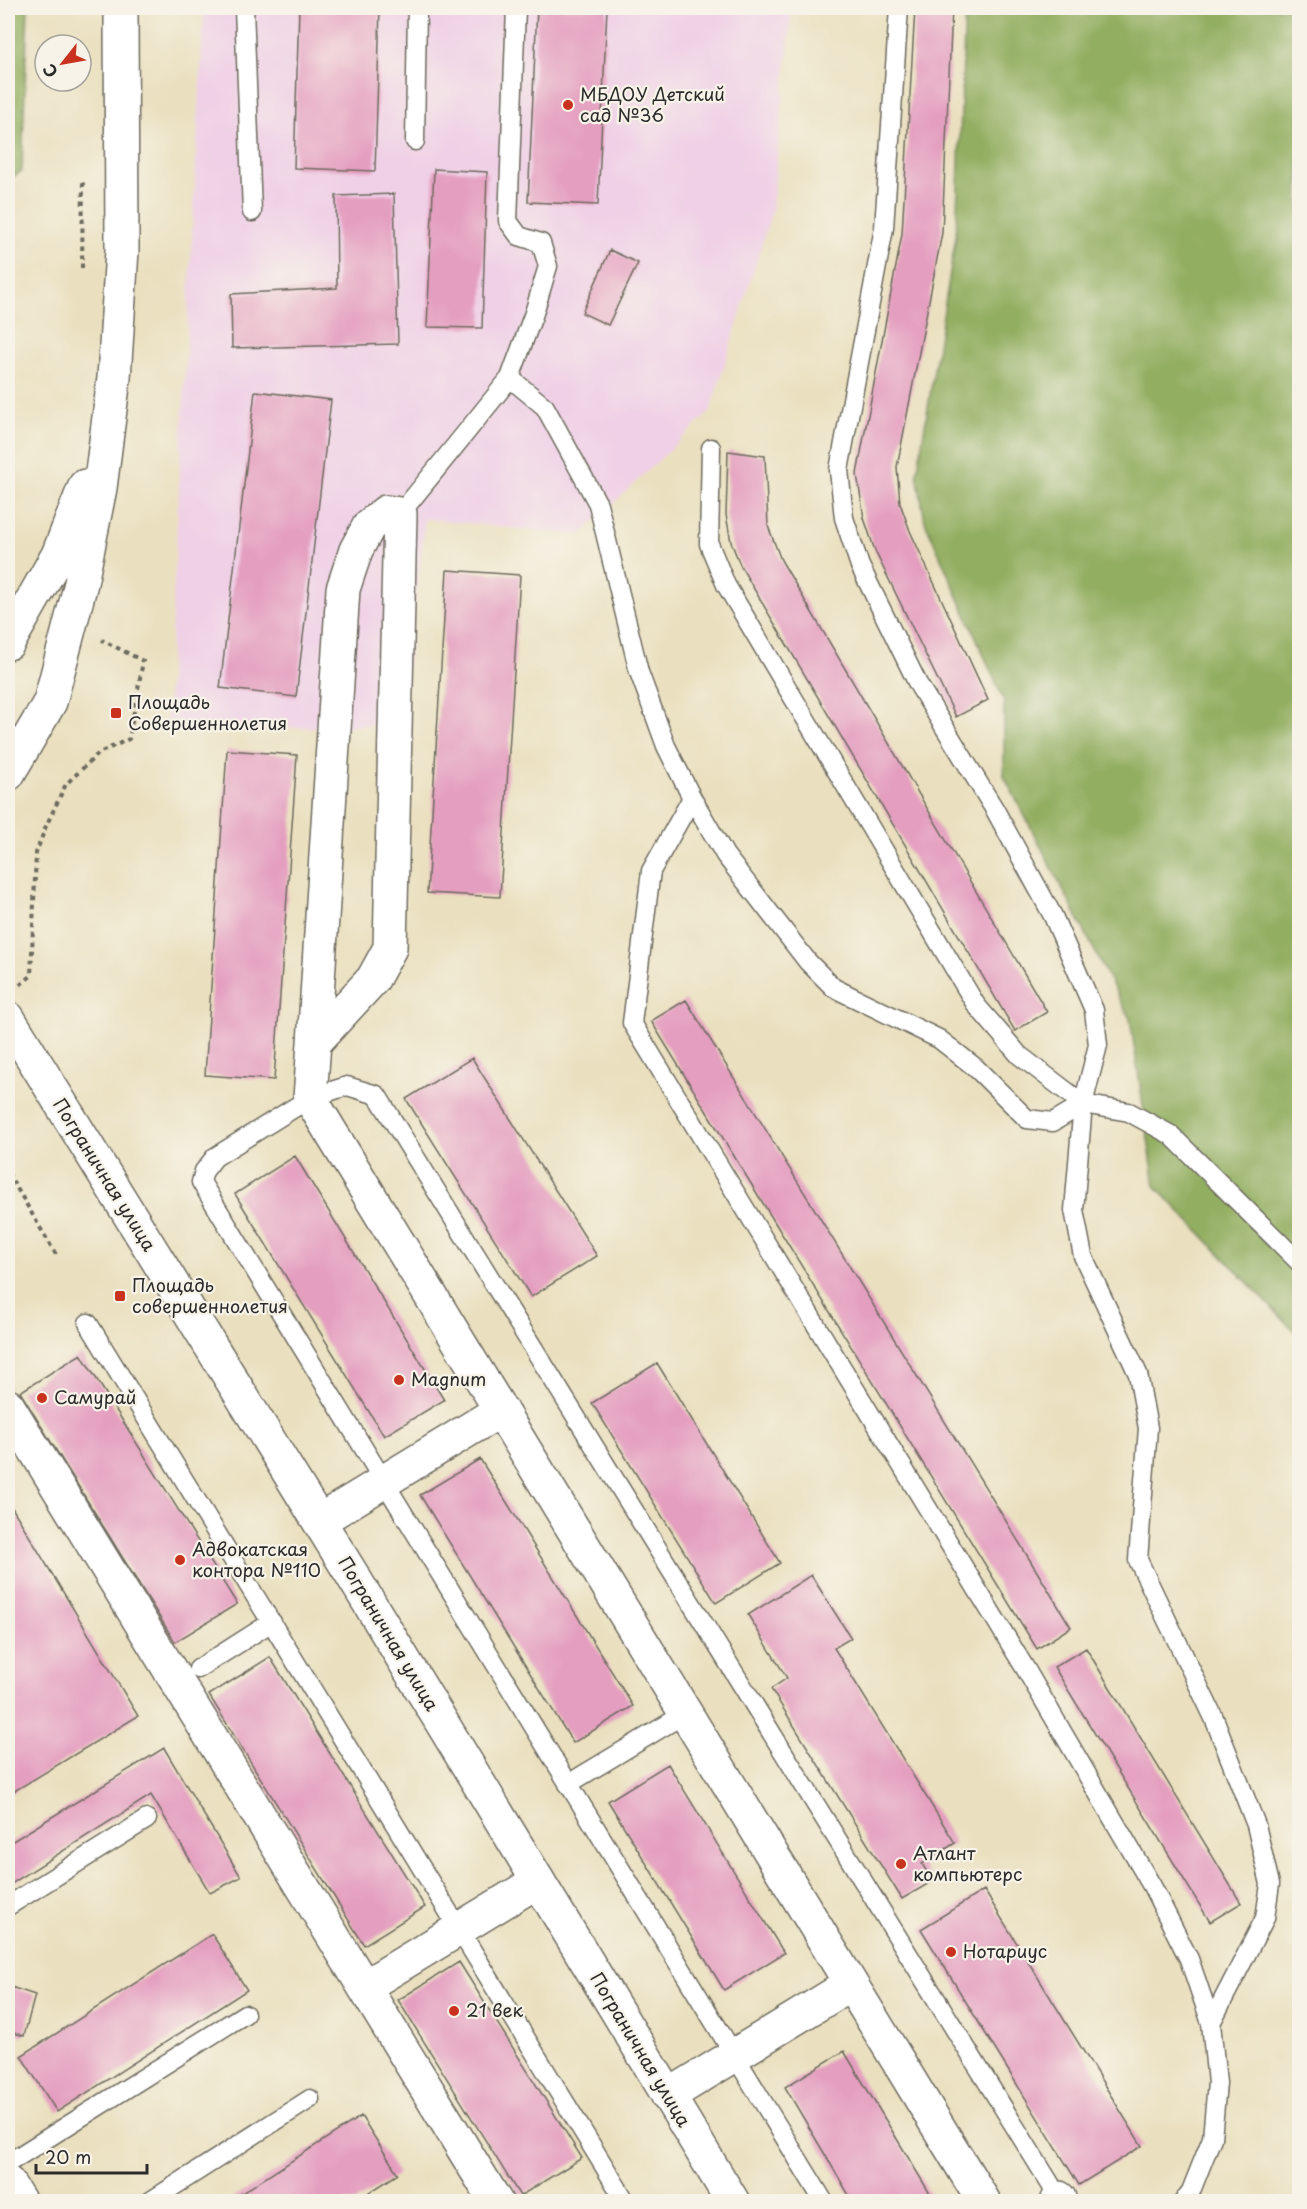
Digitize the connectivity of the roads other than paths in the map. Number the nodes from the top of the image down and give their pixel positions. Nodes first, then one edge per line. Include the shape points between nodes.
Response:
1 (121, 8) edge
2 (244, 8) edge
3 (417, 8) edge
4 (516, 8) edge
5 (899, 8) edge
6 (415, 141) dead end
7 (252, 212) dead end
8 (114, 378) junction
9 (510, 378) junction
10 (711, 448) dead end
11 (400, 514) junction
12 (8, 644) edge
13 (8, 774) edge
14 (692, 798) junction
15 (13, 1017) edge
16 (314, 1043) junction
17 (310, 1098) junction
18 (1083, 1104) junction
19 (1299, 1263) edge
20 (88, 1323) dead end
21 (8, 1406) edge
22 (501, 1410) junction
23 (384, 1482) junction
24 (319, 1521) junction
25 (272, 1622) junction
26 (198, 1669) dead end
27 (686, 1713) junction
28 (568, 1784) junction
29 (147, 1819) dead end
30 (538, 1881) junction
31 (8, 1906) edge
32 (460, 1929) junction
33 (850, 1984) junction
34 (364, 1987) junction
35 (244, 2014) dead end
36 (1211, 2023) junction
37 (734, 2055) junction
38 (668, 2096) junction
39 (310, 2099) dead end
40 (8, 2163) edge
41 (8, 2183) edge
42 (1058, 2200) edge
43 (20, 2202) edge
44 (149, 2202) edge
45 (496, 2202) edge
46 (626, 2202) edge
47 (733, 2202) edge
48 (824, 2202) edge
49 (984, 2202) edge
50 (1183, 2202) edge

1 - 8 street via 122,250
2 - 7 lane
3 - 6 lane
4 - 9 lane via 508,221 519,236 541,243 548,266
5 - 18 lane via 884,228 839,470 844,518 860,566 918,684 995,810 1053,916 1094,1010 1098,1045
8 - 12 street via 95,459 58,555
8 - 13 street via 100,488 81,583 50,702
9 - 11 lane
9 - 14 lane via 545,407 598,504 639,672 666,746
10 - 18 lane via 709,544 726,585 976,1005 1019,1054
11 - 16 street via 390,948 373,979
11 - 16 street via 386,512 369,526 356,550 344,588
14 - 18 lane via 732,864 808,962 834,988 939,1039 976,1068 1027,1119 1053,1122
14 - 36 lane via 651,871 632,1023 1025,1668 1147,1876 1189,1959
15 - 24 street, Пограничная улица
16 - 17 street
17 - 22 street
17 - 23 lane via 215,1157 201,1182
17 - 42 lane via 347,1086 376,1095
18 - 19 lane via 1129,1112 1171,1135
18 - 36 lane via 1074,1210 1083,1256 1138,1374 1148,1428 1138,1560 1214,1718 1256,1826 1270,1884 1265,1918
20 - 25 lane
21 - 34 street
22 - 23 street
22 - 27 street
23 - 24 street
23 - 28 lane
24 - 30 street, Пограничная улица
25 - 26 lane
25 - 32 lane
27 - 28 lane
27 - 33 street
28 - 37 lane
29 - 31 lane
30 - 32 street
30 - 38 street, Пограничная улица
32 - 34 street
32 - 46 lane
33 - 37 street
33 - 49 street
34 - 45 street
35 - 40 lane
36 - 50 lane via 1217,2083 1212,2138
37 - 38 street
37 - 48 lane
38 - 47 street, Пограничная улица
39 - 44 lane
41 - 43 street

